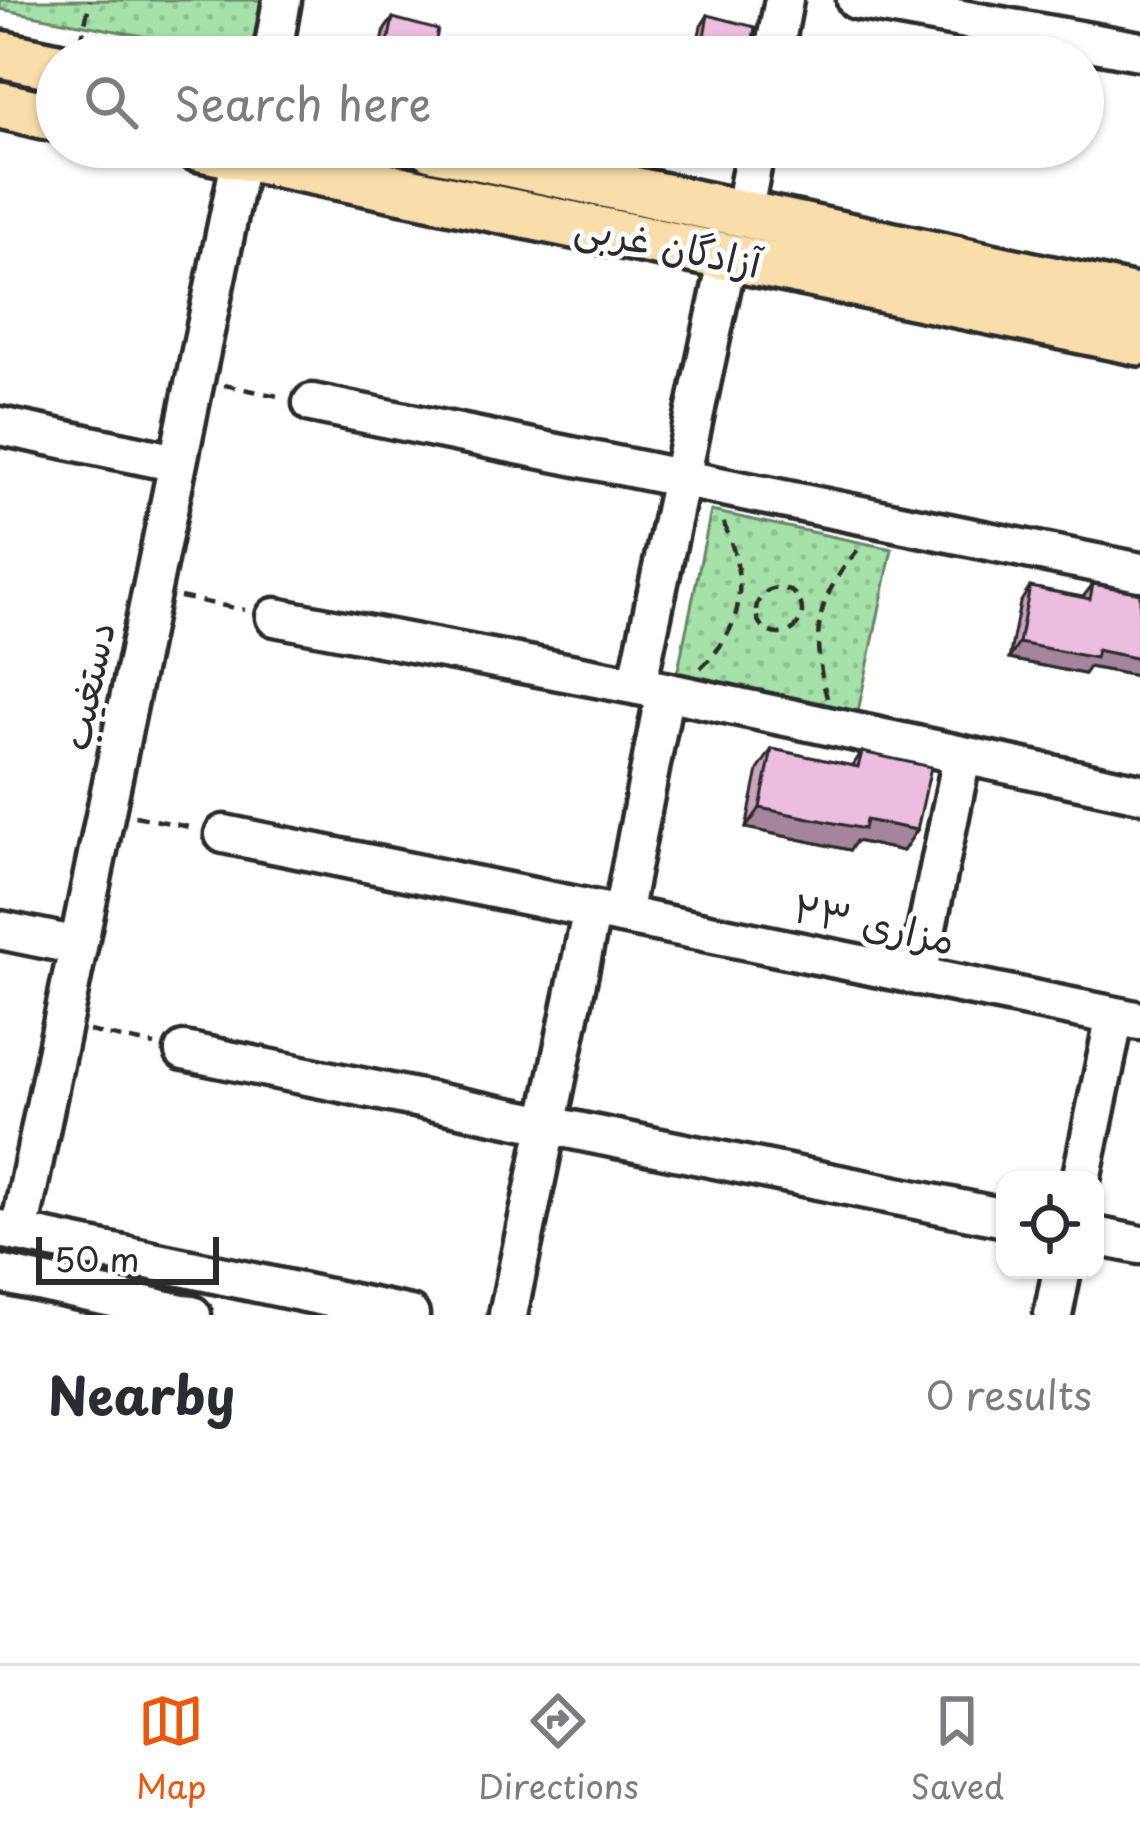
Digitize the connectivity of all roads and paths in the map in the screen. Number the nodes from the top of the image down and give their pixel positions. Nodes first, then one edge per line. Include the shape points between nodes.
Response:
1 (89, 0) edge
2 (282, 0) edge
3 (784, 0) edge
4 (856, 0) edge
5 (82, 36) edge
6 (276, 36) edge
7 (777, 36) edge
8 (1056, 36) edge
9 (1104, 45) edge
10 (1140, 51) edge
11 (0, 54) edge
12 (36, 62) edge
13 (0, 105) edge
14 (36, 113) edge
15 (239, 168) edge
16 (294, 168) edge
17 (530, 168) edge
18 (752, 168) edge
19 (544, 171) junction
20 (743, 214) junction
21 (536, 218) junction
22 (728, 257) junction
23 (1121, 317) edge
24 (194, 380) junction
25 (312, 404) joint
26 (0, 426) edge
27 (177, 463) junction
28 (683, 477) junction
29 (900, 522) junction
30 (1140, 572) edge
31 (151, 591) junction
32 (802, 614) junction
33 (275, 616) joint
34 (818, 616) junction
35 (651, 688) junction
36 (849, 733) junction
37 (962, 757) junction
38 (1140, 793) edge
39 (106, 810) junction
40 (224, 834) joint
41 (607, 912) junction
42 (0, 930) edge
43 (78, 946) junction
44 (917, 976) junction
45 (1127, 1019) edge
46 (61, 1025) junction
47 (184, 1051) joint
48 (548, 1125) junction
49 (1084, 1171) edge
50 (996, 1216) edge
51 (9, 1231) edge
52 (1104, 1238) edge
53 (1140, 1246) edge
54 (0, 1274) edge
55 (1060, 1279) edge
56 (294, 1303) edge
57 (192, 1315) edge
58 (410, 1315) edge
59 (508, 1315) edge
60 (1053, 1315) edge

1 - 5 path
2 - 6 street
3 - 7 street
4 - 8 street
9 - 10 street
11 - 12 main road
13 - 14 main road
15 - 24 street, دستغیب
16 - 21 main road, آزادگان غربی
17 - 19 main road, آزادگان غربی
18 - 20 street
19 - 20 main road, آزادگان غربی
19 - 21 main road
20 - 23 main road, آزادگان غربی
21 - 22 main road, آزادگان غربی
22 - 23 main road, آزادگان غربی
22 - 28 street
24 - 25 path
24 - 27 street, دستغیب
25 - 28 street
26 - 27 street
27 - 31 street, دستغیب
28 - 29 street
28 - 35 street
28 - 35 path via 718,509 737,552 739,599 714,655 692,676
29 - 30 street
29 - 34 path via 864,544 836,575
31 - 33 path
31 - 39 street, دستغیب
32 - 32 path via 790,590 764,592 757,604 762,628 774,634 797,626
32 - 34 path
33 - 35 street
34 - 36 path via 826,697
35 - 36 street
35 - 41 street
36 - 37 street
37 - 38 street
37 - 44 street
39 - 40 path
39 - 43 street, دستغیب
40 - 41 street, مزاری ۲۳
41 - 44 street, مزاری ۲۳
41 - 48 street
42 - 43 street
43 - 46 street, دستغیب
44 - 45 street, مزاری ۲۳
45 - 49 street
46 - 47 path
46 - 51 street, دستغیب
47 - 48 street
48 - 50 street
48 - 59 street
51 - 56 street
52 - 53 street
54 - 57 street
55 - 60 street
56 - 58 street

